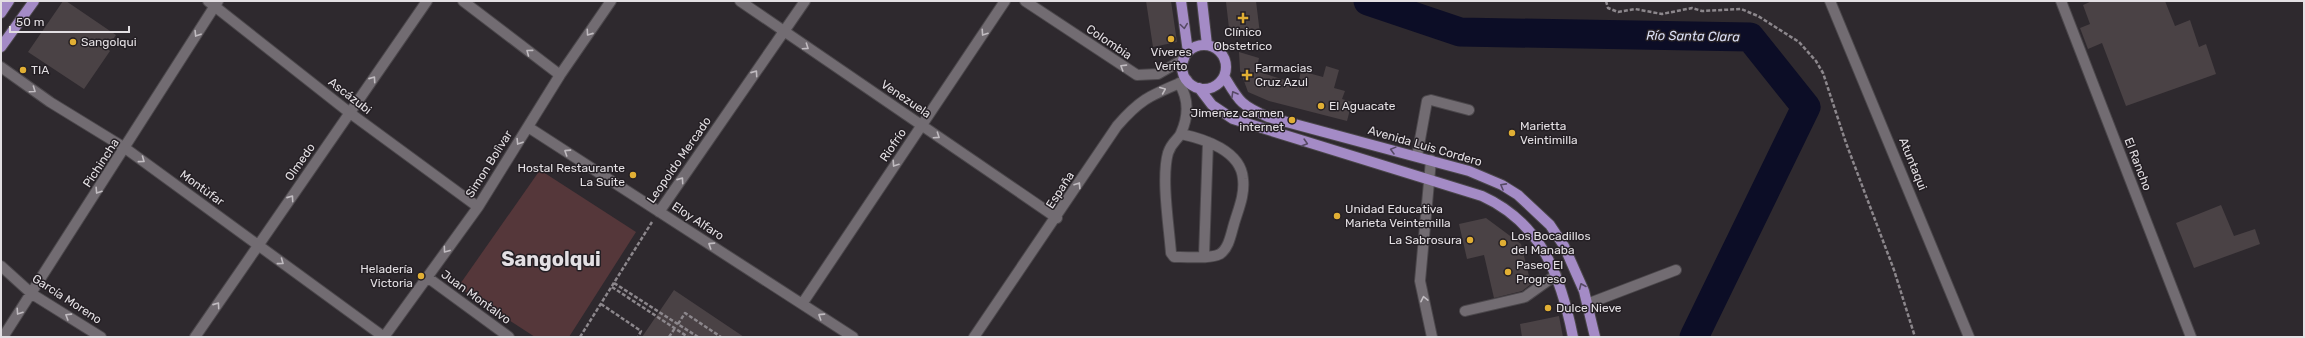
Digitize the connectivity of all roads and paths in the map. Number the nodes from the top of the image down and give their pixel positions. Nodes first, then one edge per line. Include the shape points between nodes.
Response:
1 (9, 1) edge
2 (34, 1) edge
3 (427, 1) edge
4 (463, 1) edge
5 (611, 1) edge
6 (740, 1) edge
7 (805, 1) edge
8 (1006, 1) edge
9 (1025, 1) edge
10 (1181, 1) edge
11 (1202, 1) edge
12 (1606, 1) edge
13 (1830, 1) edge
14 (2061, 1) edge
15 (214, 3) edge
16 (1, 13) edge
17 (784, 31) junction
18 (1207, 45) junction
19 (1, 47) edge
20 (1186, 56) junction
21 (1, 67) edge
22 (560, 75) junction
23 (1224, 76) junction
24 (1183, 82) junction
25 (1199, 88) junction
26 (1469, 110) dead end
27 (350, 113) junction
28 (922, 126) junction
29 (528, 127) junction
30 (1181, 134) junction
31 (1208, 142) junction
32 (125, 148) junction
33 (1417, 156) junction
34 (1431, 160) junction
35 (1428, 181) junction
36 (478, 206) junction
37 (659, 212) junction
38 (1057, 218) junction
39 (258, 245) junction
40 (1204, 256) junction
41 (1, 266) edge
42 (1676, 270) dead end
43 (1556, 275) junction
44 (427, 277) junction
45 (614, 282) junction
46 (612, 287) junction
47 (32, 294) junction
48 (601, 304) junction
49 (802, 304) junction
50 (1587, 304) junction
51 (1465, 311) dead end
52 (678, 324) junction
53 (675, 328) junction
54 (3, 337) edge
55 (101, 337) edge
56 (195, 337) edge
57 (384, 337) edge
58 (509, 337) edge
59 (580, 337) edge
60 (638, 337) edge
61 (669, 337) edge
62 (688, 337) edge
63 (698, 337) edge
64 (721, 337) edge
65 (853, 337) edge
66 (974, 337) edge
67 (1432, 337) edge
68 (1573, 337) edge
69 (1594, 337) edge
70 (1915, 337) edge
71 (1969, 337) edge
72 (2191, 337) edge

1 - 16 main road
2 - 19 main road
27 -> 3 street, Olmedo
22 -> 4 street
5 -> 22 street, Simon Bolìvar
6 - 17 street, Venezuela
7 - 17 street, Leopoldo Mercado
8 -> 28 street, Riofrío
20 -> 9 street, Colombia via 1158,74 1137,75
10 -> 20 main road
11 - 18 main road
12 - 70 path via 1608,8 1618,12 1635,10 1662,14 1687,9 1740,9 1758,16 1799,42 1823,73 1846,143 1894,270
13 - 71 street, Atuntaqui
14 - 72 street, El Rancho
15 - 27 street, Ascázubi
15 -> 32 street, Pichincha
17 -> 28 street, Venezuela
37 -> 17 street, Leopoldo Mercado
18 - 20 main road via 1200,45
18 - 23 main road via 1214,47 1223,57
20 - 24 main road via 1182,70
21 -> 32 street, Montùfar via 50,102
22 - 29 street, Simon Bolìvar
23 - 25 main road via 1216,85
33 -> 23 main road, Avenida Luis Cordero via 1268,117 1238,100
24 - 25 main road
24 - 30 street via 1187,104
38 -> 24 street, España via 1117,126 1134,107 1147,97
25 -> 35 main road via 1212,105 1233,120
26 - 33 street via 1427,101
27 - 36 street, Ascázubi
39 -> 27 street, Olmedo
28 -> 38 street, Venezuela
28 -> 49 street, Riofrío
29 -> 36 street, Simon Bolìvar
37 -> 29 street, Eloy Alfaro
30 - 31 street
30 - 40 street via 1173,140 1165,170 1171,253 1174,257
31 - 40 street
31 - 40 street via 1229,154 1240,166 1243,179 1242,197 1226,248 1215,256
32 -> 39 street, Montùfar
32 -> 47 street, Pichincha
33 - 34 main road, Avenida Luis Cordero
34 - 35 street
50 -> 34 main road, Avenida Luis Cordero via 1584,291 1564,246 1550,225 1533,207 1502,184
35 - 43 main road via 1482,196 1506,210 1534,235 1554,267
67 -> 35 street via 1420,281
36 -> 44 street, Simon Bolìvar
37 - 45 path, Leopoldo Mercado
49 -> 37 street, Eloy Alfaro
38 - 66 street, España
56 -> 39 street, Olmedo
39 -> 57 street, Montùfar
41 - 47 street, García Moreno
42 - 50 street
43 - 51 street via 1525,296
43 - 68 main road via 1567,306
44 - 57 street, Simon Bolìvar
44 - 58 street, Juan Montalvo
45 - 46 path, Leopoldo Mercado
45 - 52 path
46 - 48 path, Leopoldo Mercado
46 - 53 path
47 -> 54 street, Pichincha
55 -> 47 street, García Moreno
48 - 59 path, Leopoldo Mercado
48 - 60 path via 641,331
65 -> 49 street, Eloy Alfaro
50 - 69 main road, Avenida Luis Cordero
52 - 63 path
52 - 64 path via 685,313
53 - 61 path
53 - 62 path

